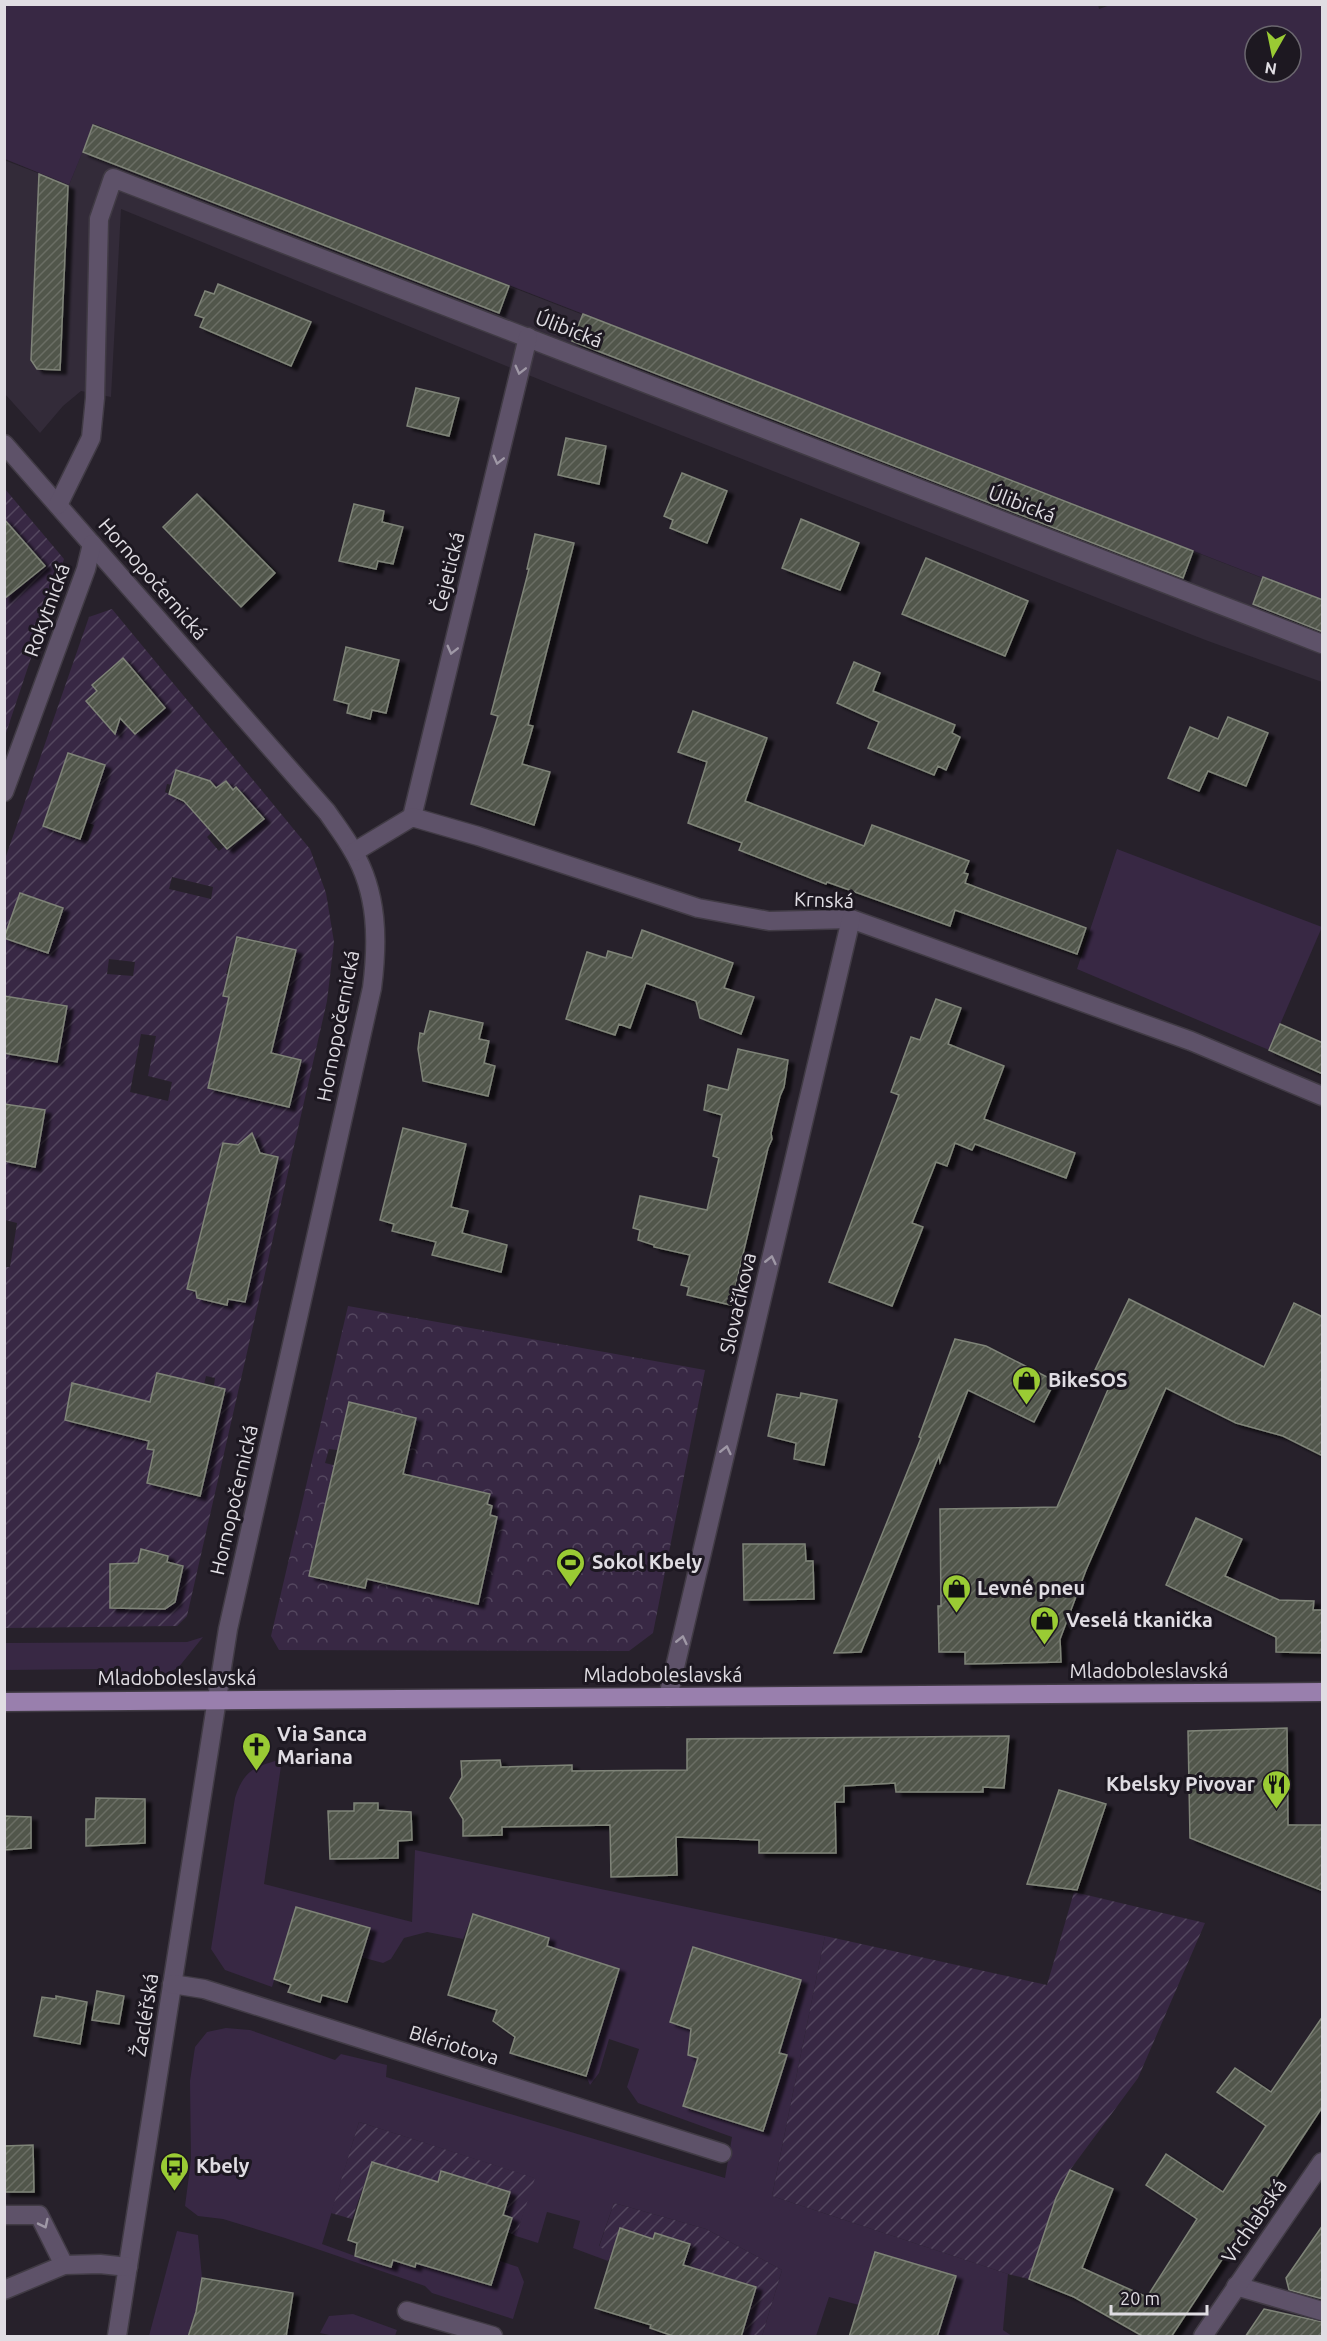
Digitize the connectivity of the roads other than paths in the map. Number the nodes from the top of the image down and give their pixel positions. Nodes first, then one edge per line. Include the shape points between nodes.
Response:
1 (528, 337) junction
2 (4, 444) edge
3 (58, 505) junction
4 (92, 544) junction
5 (1323, 644) edge
6 (4, 792) edge
7 (412, 817) junction
8 (354, 852) junction
9 (851, 919) junction
10 (1323, 1096) edge
11 (1323, 1692) edge
12 (668, 1697) junction
13 (217, 1700) junction
14 (4, 1702) edge
15 (172, 1984) junction
16 (722, 2153) dead end
17 (1323, 2162) edge
18 (4, 2215) edge
19 (64, 2265) junction
20 (128, 2266) junction
21 (1236, 2286) junction
22 (4, 2290) edge
23 (407, 2311) dead end
24 (1323, 2311) edge
25 (117, 2337) edge
26 (493, 2337) edge
27 (1203, 2337) edge

1 - 3 street, Úlibická via 113,178 99,219 91,438
1 - 5 street, Úlibická
1 -> 7 street, Čejetická
2 - 3 street, Hornopočernická
3 - 4 street, Hornopočernická
4 - 6 street, Rokytnická
4 - 8 street, Hornopočernická via 327,813
7 - 8 street
7 - 9 street, Krnská via 698,908 769,921
8 - 13 street, Hornopočernická via 370,893 376,928 372,988 228,1629
9 - 10 street, Krnská via 1191,1041
12 -> 9 street, Slovačíkova
11 - 12 main road, Mladoboleslavská
12 - 13 main road, Mladoboleslavská
13 - 14 main road, Mladoboleslavská
13 - 15 street, Žacléřská
15 - 16 street, Blériotova via 204,1989
15 - 20 street, Žacléřská
17 - 21 street, Vrchlabská
18 -> 19 street via 39,2215
19 - 20 street
19 - 22 street
20 - 25 street, Žacléřská
21 - 24 street
21 - 27 street, Vrchlabská
23 - 26 street

